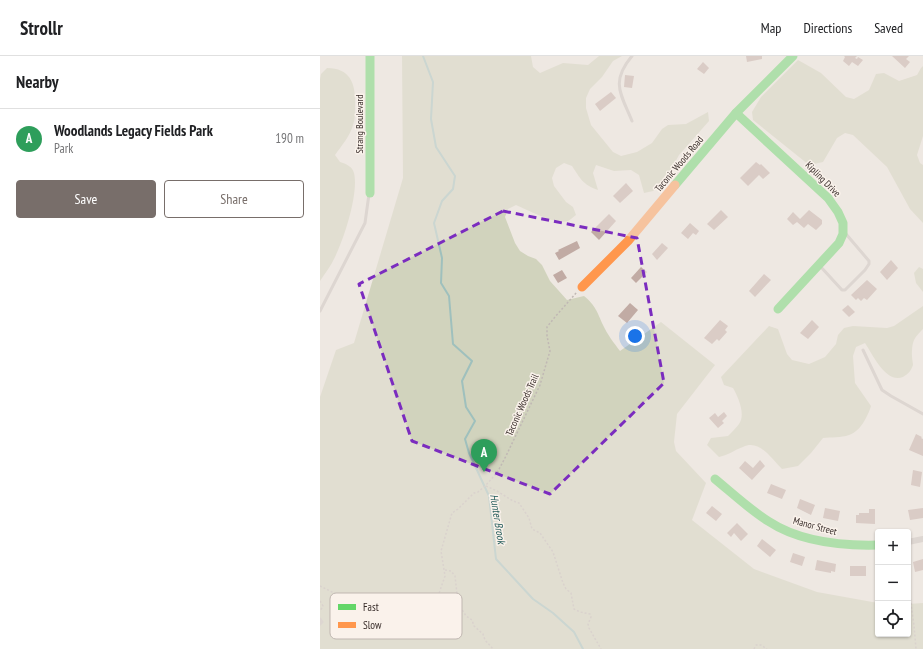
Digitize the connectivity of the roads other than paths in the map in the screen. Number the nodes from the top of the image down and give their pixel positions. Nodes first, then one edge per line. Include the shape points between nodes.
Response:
1 (370, 56) edge
2 (632, 56) edge
3 (793, 56) edge
4 (736, 113) junction
5 (632, 121) dead end
6 (370, 193) joint
7 (843, 232) junction
8 (819, 264) junction
9 (582, 287) road end
10 (778, 308) dead end
11 (320, 311) edge
12 (863, 350) dead end
13 (923, 414) edge
14 (715, 479) dead end
15 (923, 539) edge
16 (911, 541) edge
17 (875, 545) edge
18 (320, 619) edge
19 (320, 624) edge

1 - 6 street, Strang Boulevard
2 - 5 lane via 620,73 619,88
3 - 4 street, Taconic Woods Road
4 - 7 street, Kipling Drive via 825,194 838,213
4 - 9 street, Taconic Woods Road via 628,241
6 - 11 lane via 365,223
7 - 8 street via 838,243
7 - 8 lane via 869,261 865,270 842,290
8 - 10 street
12 - 13 lane via 882,390
14 - 17 street, Manor Street via 776,526 795,534 836,544
15 - 16 street
18 - 19 lane

